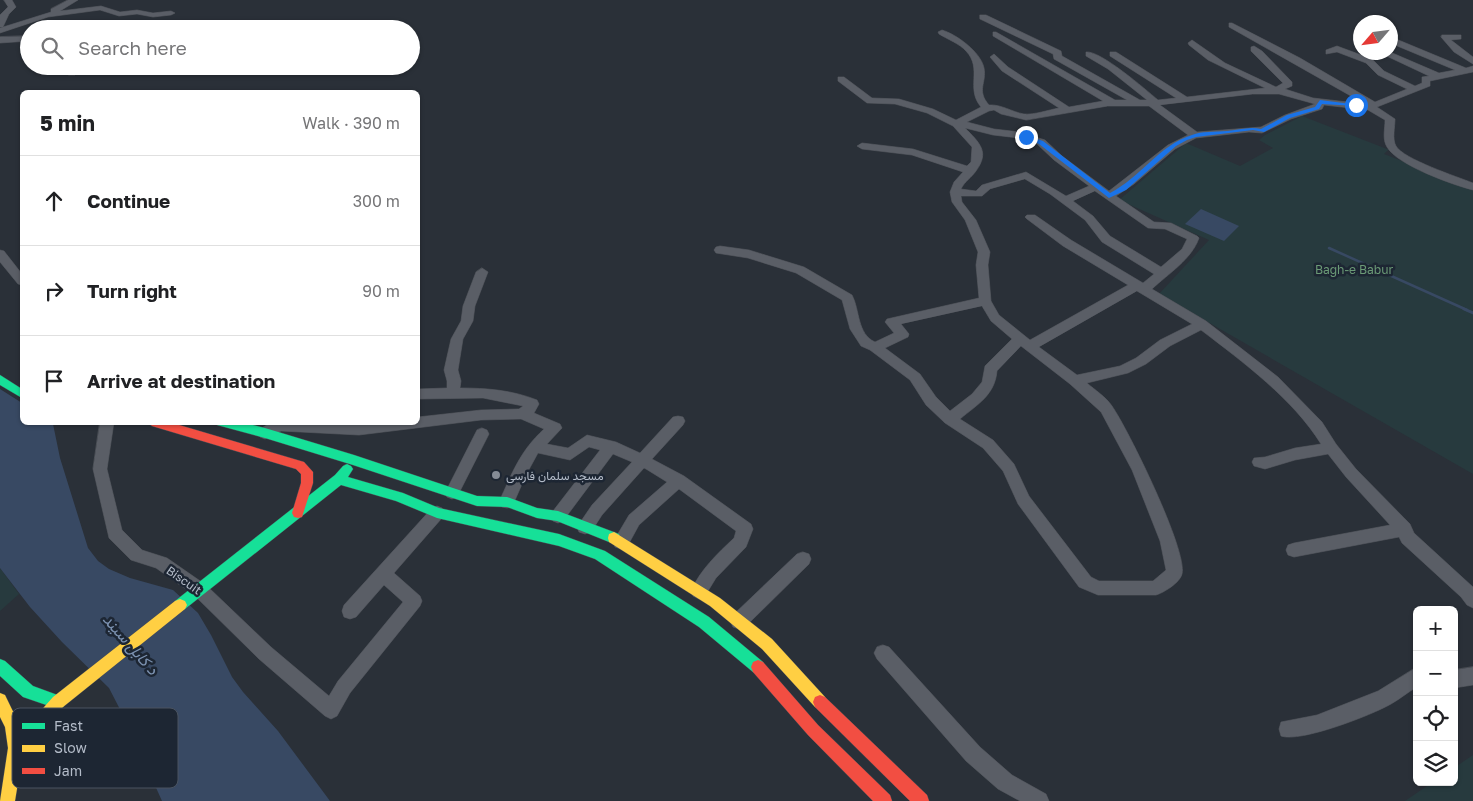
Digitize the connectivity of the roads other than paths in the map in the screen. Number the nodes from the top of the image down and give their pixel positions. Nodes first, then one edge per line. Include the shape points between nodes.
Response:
1 (8, 0) edge
2 (74, 0) edge
3 (171, 13) dead end
4 (46, 15) junction
5 (983, 17) dead end
6 (32, 20) edge
7 (20, 24) edge
8 (0, 25) edge
9 (1232, 25) dead end
10 (0, 31) edge
11 (942, 32) dead end
12 (996, 34) dead end
13 (1458, 37) dead end
14 (20, 39) edge
15 (0, 40) edge
16 (1192, 43) dead end
17 (1398, 43) edge
18 (1254, 49) dead end
19 (1329, 52) dead end
20 (1089, 54) dead end
21 (1113, 54) dead end
22 (994, 57) dead end
23 (1398, 59) edge
24 (1473, 61) edge
25 (1468, 70) edge
26 (1436, 76) junction
27 (841, 79) dead end
28 (1414, 89) junction
29 (1278, 91) junction
30 (1183, 98) junction
31 (1137, 102) junction
32 (1320, 102) junction
33 (1113, 103) junction
34 (1153, 103) junction
35 (1371, 106) junction
36 (987, 108) junction
37 (1068, 110) junction
38 (956, 124) junction
39 (1195, 136) junction
40 (862, 146) dead end
41 (971, 171) junction
42 (1098, 186) junction
43 (1473, 187) edge
44 (955, 192) junction
45 (1109, 196) junction
46 (1065, 200) junction
47 (1031, 217) dead end
48 (720, 250) dead end
49 (0, 254) edge
50 (482, 272) dead end
51 (1162, 273) junction
52 (20, 279) edge
53 (1140, 288) junction
54 (985, 301) junction
55 (1202, 324) junction
56 (1025, 342) junction
57 (875, 347) junction
58 (0, 366) edge
59 (0, 378) edge
60 (20, 379) edge
61 (1075, 380) junction
62 (20, 393) edge
63 (420, 394) edge
64 (453, 394) junction
65 (522, 414) junction
66 (950, 419) junction
67 (678, 421) dead end
68 (420, 422) edge
69 (107, 425) edge
70 (162, 425) edge
71 (233, 425) edge
72 (390, 425) edge
73 (265, 433) junction
74 (482, 434) dead end
75 (611, 446) junction
76 (534, 447) junction
77 (1331, 448) junction
78 (642, 459) junction
79 (354, 460) junction
80 (1259, 462) dead end
81 (339, 479) junction
82 (679, 480) junction
83 (452, 493) junction
84 (507, 502) junction
85 (298, 512) junction
86 (437, 513) junction
87 (558, 516) junction
88 (585, 527) junction
89 (1404, 529) junction
90 (621, 542) junction
91 (1294, 550) dead end
92 (803, 559) dead end
93 (384, 576) junction
94 (699, 591) junction
95 (194, 594) junction
96 (1473, 600) edge
97 (350, 612) dead end
98 (739, 621) junction
99 (883, 652) dead end
100 (0, 666) edge
101 (1473, 676) edge
102 (1458, 678) edge
103 (1413, 679) edge
104 (0, 700) edge
105 (58, 702) junction
106 (53, 708) edge
107 (12, 728) edge
108 (1288, 729) dead end
109 (12, 770) edge
110 (5, 798) edge
111 (884, 801) edge
112 (921, 801) edge
113 (1038, 801) edge

1 - 8 street via 12,7
2 - 4 street
3 - 4 street via 119,14 101,8
4 - 6 street
5 - 31 street via 1058,53 1057,58
7 - 10 street
9 - 35 street via 1313,69
11 - 36 street via 970,50 980,68 977,88 980,100
12 - 33 street
13 - 24 street via 1444,37
14 - 15 street
16 - 29 street via 1226,67
17 - 25 street
18 - 29 street via 1289,84
19 - 28 street via 1337,49 1368,61 1381,73
20 - 34 street via 1111,67
21 - 30 street
22 - 37 street via 1005,69
23 - 26 street
25 - 26 street
26 - 28 street via 1425,79 1427,84
27 - 38 street via 870,101 909,104
28 - 35 street
29 - 30 street
29 - 32 street
30 - 34 street
31 - 33 street
31 - 34 street
32 - 35 street
32 - 39 street via 1317,108 1262,130 1253,128
33 - 37 street
34 - 39 street
35 - 43 street via 1390,119 1390,145 1393,149 1415,164
36 - 37 street via 996,107 1026,117
36 - 38 street
38 - 41 street via 977,146 977,158
38 - 42 street via 1041,142
39 - 45 street via 1174,145 1124,189
40 - 41 street via 913,152
41 - 44 street via 959,182
42 - 45 street
42 - 46 street
44 - 46 street via 978,194 986,187 1026,175
44 - 54 street via 957,202 970,220 984,252
45 - 51 street via 1152,226 1167,224 1193,238 1190,247
46 - 51 street via 1089,218 1106,240
47 - 53 street
48 - 57 street via 749,254 800,270 848,298 856,329 866,343
49 - 52 street
50 - 64 street via 468,306 467,321 457,339 451,370
51 - 53 street
53 - 55 street
53 - 56 street
54 - 56 street via 995,318
54 - 57 street via 891,322 903,334
55 - 61 street via 1123,370
55 - 77 street via 1278,386 1317,426
56 - 61 street
56 - 66 street via 990,369 989,383 977,398
57 - 66 street via 914,377 931,401
58 - 60 main road
59 - 62 main road
61 - 66 street via 1106,408 1139,469 1168,541 1175,573 1156,588 1098,588 1085,582 1023,500 1009,468 988,444
63 - 64 street
64 - 65 street via 483,393 520,398 532,404
65 - 68 street
65 - 76 street via 555,428
67 - 78 street
69 - 95 street, Biscuit via 100,469 115,533 137,554 161,564
70 - 85 main road via 300,465 307,472
71 - 73 main road
72 - 73 street via 359,429 279,426
73 - 79 main road
74 - 83 street
75 - 76 street via 587,441 570,454
75 - 78 street
75 - 87 street
76 - 84 street
77 - 80 street
77 - 89 street
78 - 82 street
78 - 88 street
79 - 81 main road
79 - 83 main road
81 - 85 main road
81 - 86 main road via 399,497
82 - 90 street via 634,520
82 - 94 street via 745,529 740,542 710,573
83 - 84 main road via 477,501
84 - 87 main road via 537,513
85 - 95 main road
86 - 93 street
86 - 111 main road via 559,540 600,555 644,583 704,622 754,663 813,730
87 - 88 main road
88 - 90 main road
89 - 91 street
89 - 96 street via 1408,538
90 - 94 main road
92 - 98 street
93 - 95 street, Biscuit via 414,601 344,687 331,710
93 - 97 street
94 - 98 main road
95 - 105 main road
98 - 112 main road via 768,644 826,709
99 - 113 street via 973,754 1005,782
100 - 105 main road via 28,692
101 - 102 street
103 - 108 street via 1384,698 1317,724
104 - 107 main road
105 - 106 main road
109 - 110 main road

